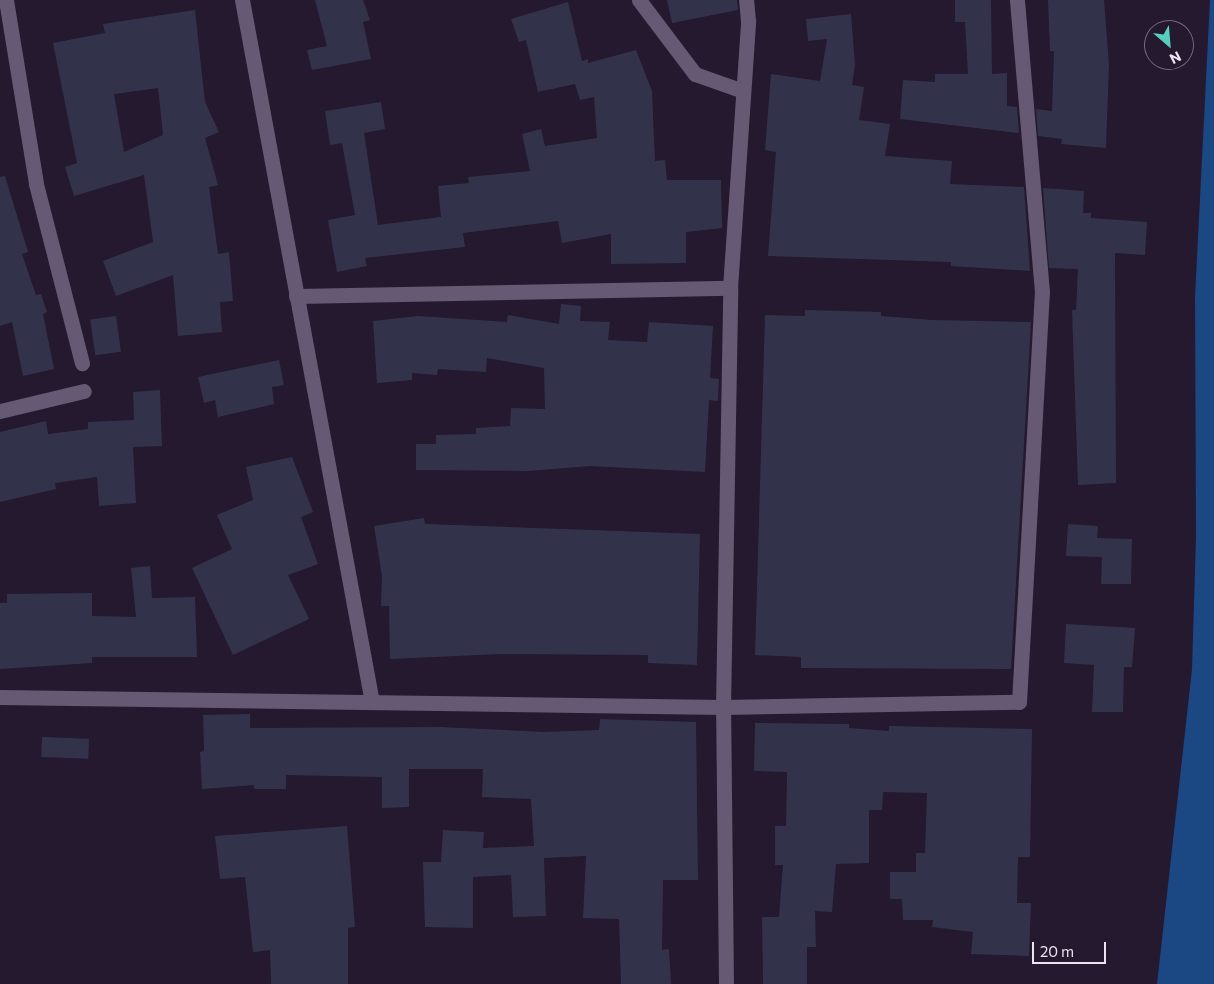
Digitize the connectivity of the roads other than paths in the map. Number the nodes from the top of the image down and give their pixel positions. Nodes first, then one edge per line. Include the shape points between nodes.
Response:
1 (6, 0) edge
2 (242, 0) edge
3 (639, 0) edge
4 (746, 0) edge
5 (1017, 0) edge
6 (743, 91) junction
7 (730, 288) junction
8 (296, 296) junction
9 (82, 363) dead end
10 (84, 391) dead end
11 (0, 411) edge
12 (0, 697) edge
13 (372, 702) junction
14 (723, 707) junction
15 (726, 984) edge

1 - 9 street via 36,184
2 - 8 street
3 - 6 street via 695,74
4 - 6 street
5 - 14 street via 1042,292 1019,702
6 - 7 street
7 - 8 street
7 - 14 street
8 - 13 street
10 - 11 street
12 - 13 street
13 - 14 street
14 - 15 street

